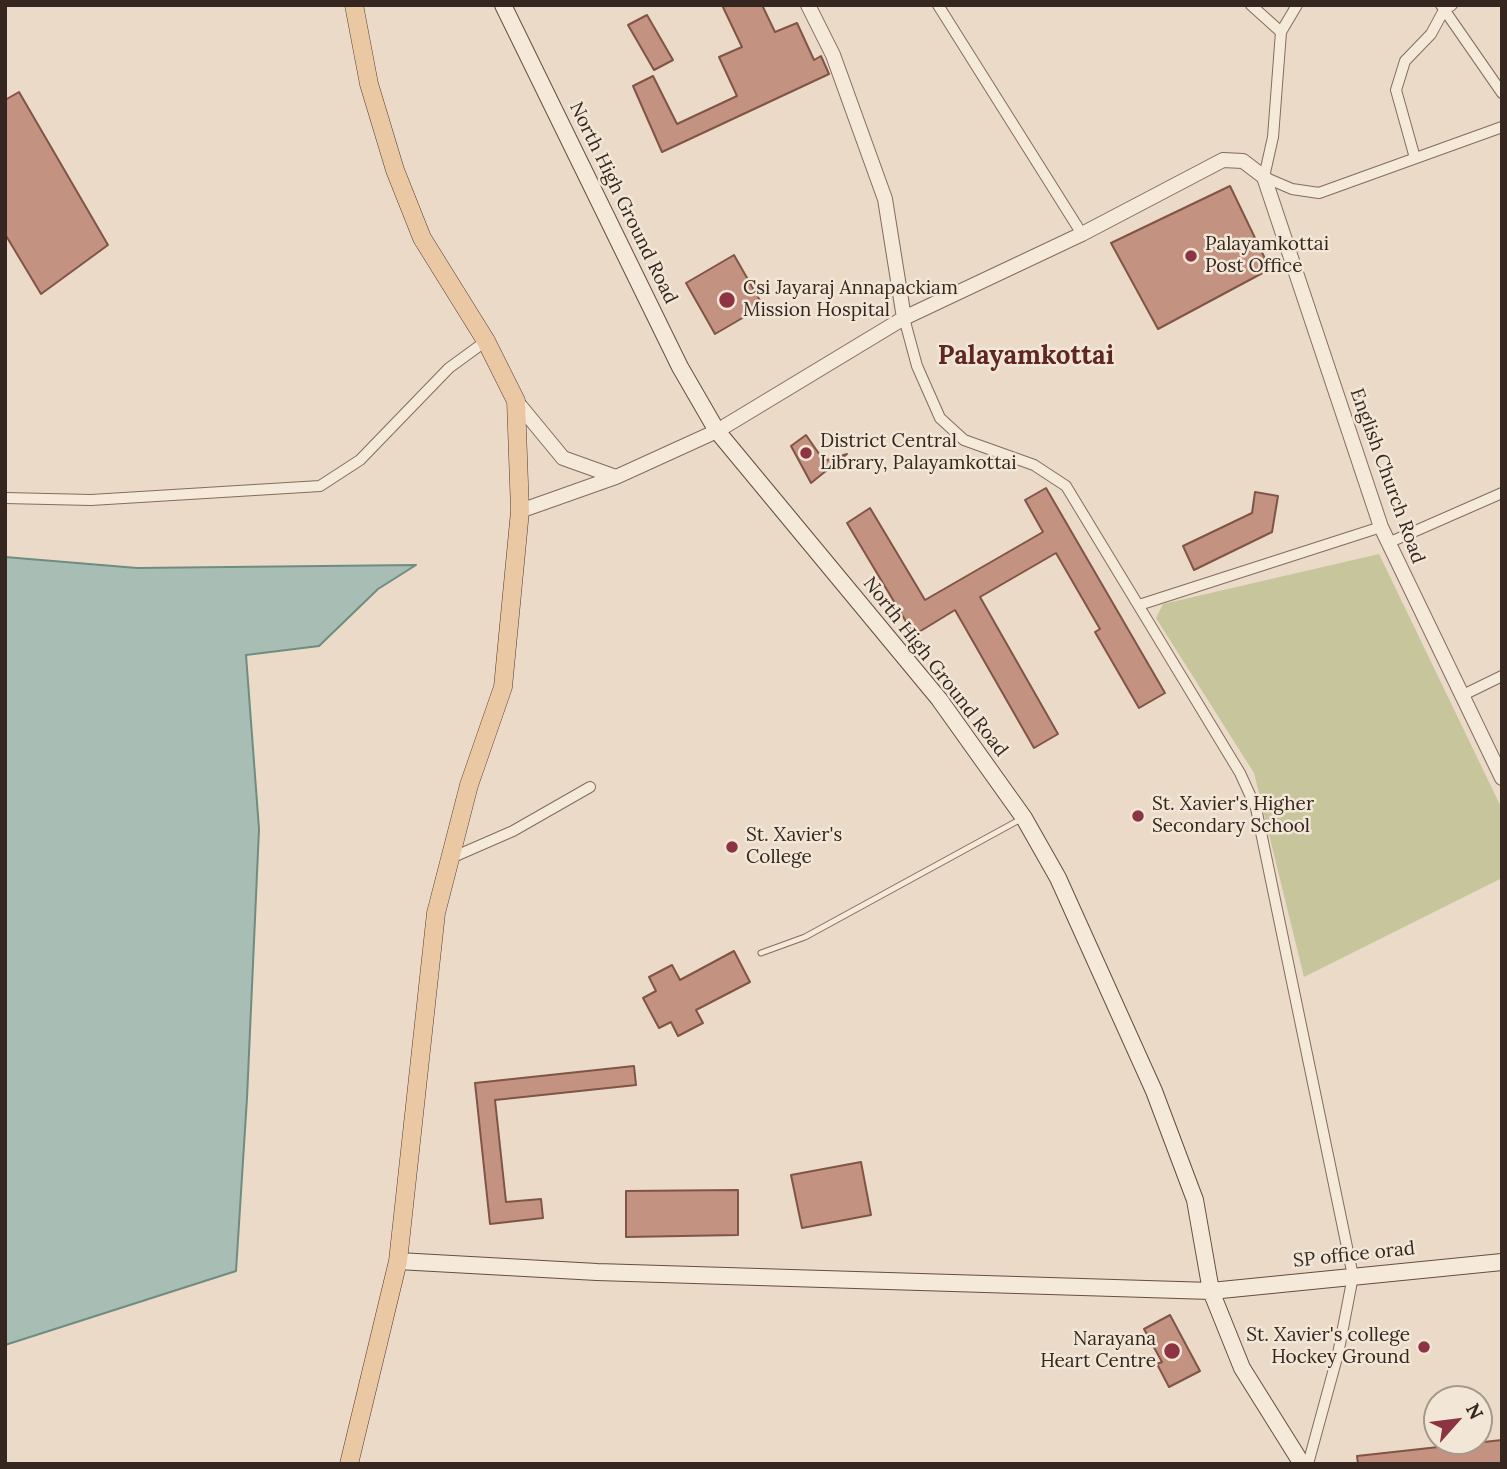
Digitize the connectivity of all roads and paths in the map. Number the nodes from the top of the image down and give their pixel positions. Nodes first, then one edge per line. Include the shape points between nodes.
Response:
1 (354, 5) edge
2 (503, 5) edge
3 (808, 5) edge
4 (1251, 5) edge
5 (1297, 5) edge
6 (943, 7) edge
7 (1446, 7) edge
8 (1281, 33) junction
9 (1502, 93) edge
10 (1502, 127) edge
11 (1415, 158) junction
12 (1264, 177) junction
13 (1082, 234) junction
14 (904, 318) junction
15 (486, 341) junction
16 (516, 401) junction
17 (717, 432) junction
18 (617, 477) junction
19 (1502, 493) edge
20 (5, 498) edge
21 (520, 511) junction
22 (1381, 527) junction
23 (1388, 543) junction
24 (1139, 606) junction
25 (1502, 676) edge
26 (1461, 696) junction
27 (1496, 751) edge
28 (1502, 778) edge
29 (590, 787) dead end
30 (1024, 818) junction
31 (450, 858) junction
32 (761, 953) dead end
33 (398, 1261) junction
34 (1502, 1262) edge
35 (1353, 1276) junction
36 (1211, 1291) junction
37 (349, 1464) edge
38 (1302, 1464) edge
39 (1308, 1464) edge

1 - 15 main road via 369,84 395,170 422,237
2 - 17 main road, North High Ground Road via 680,367
3 - 14 street via 833,55 885,199
4 - 8 street
5 - 8 street
6 - 13 street
7 - 9 street
7 - 11 street via 1431,34 1405,61 1396,90
8 - 12 street via 1273,137
10 - 11 street
11 - 12 street via 1319,193 1292,189
12 - 13 street via 1242,161 1223,160
12 - 22 street, English Church Road
13 - 14 street
14 - 17 street
14 - 24 street via 917,366 940,418 964,440 1034,465 1066,486
15 - 16 main road
15 - 20 street via 449,368 360,460 320,486 91,500
16 - 18 street via 563,458
16 - 21 main road
17 - 18 street
17 - 30 main road, North High Ground Road via 939,699
18 - 21 street
19 - 23 street
21 - 31 main road via 503,687
22 - 23 street, English Church Road
22 - 24 street
23 - 26 street, English Church Road
24 - 35 street via 1240,773 1256,808
25 - 26 street
26 - 27 street, English Church Road
27 - 28 street, English Church Road
29 - 31 street via 513,831
30 - 32 lane via 805,937
30 - 36 main road, North High Ground Road via 1058,878 1154,1091 1195,1200
31 - 33 main road via 436,913
33 - 36 main road, SP office orad via 597,1272
33 - 37 main road
34 - 35 main road, SP office orad
35 - 36 main road, SP office orad
35 - 39 street via 1338,1354
36 - 38 main road, North High Ground Road via 1242,1368

